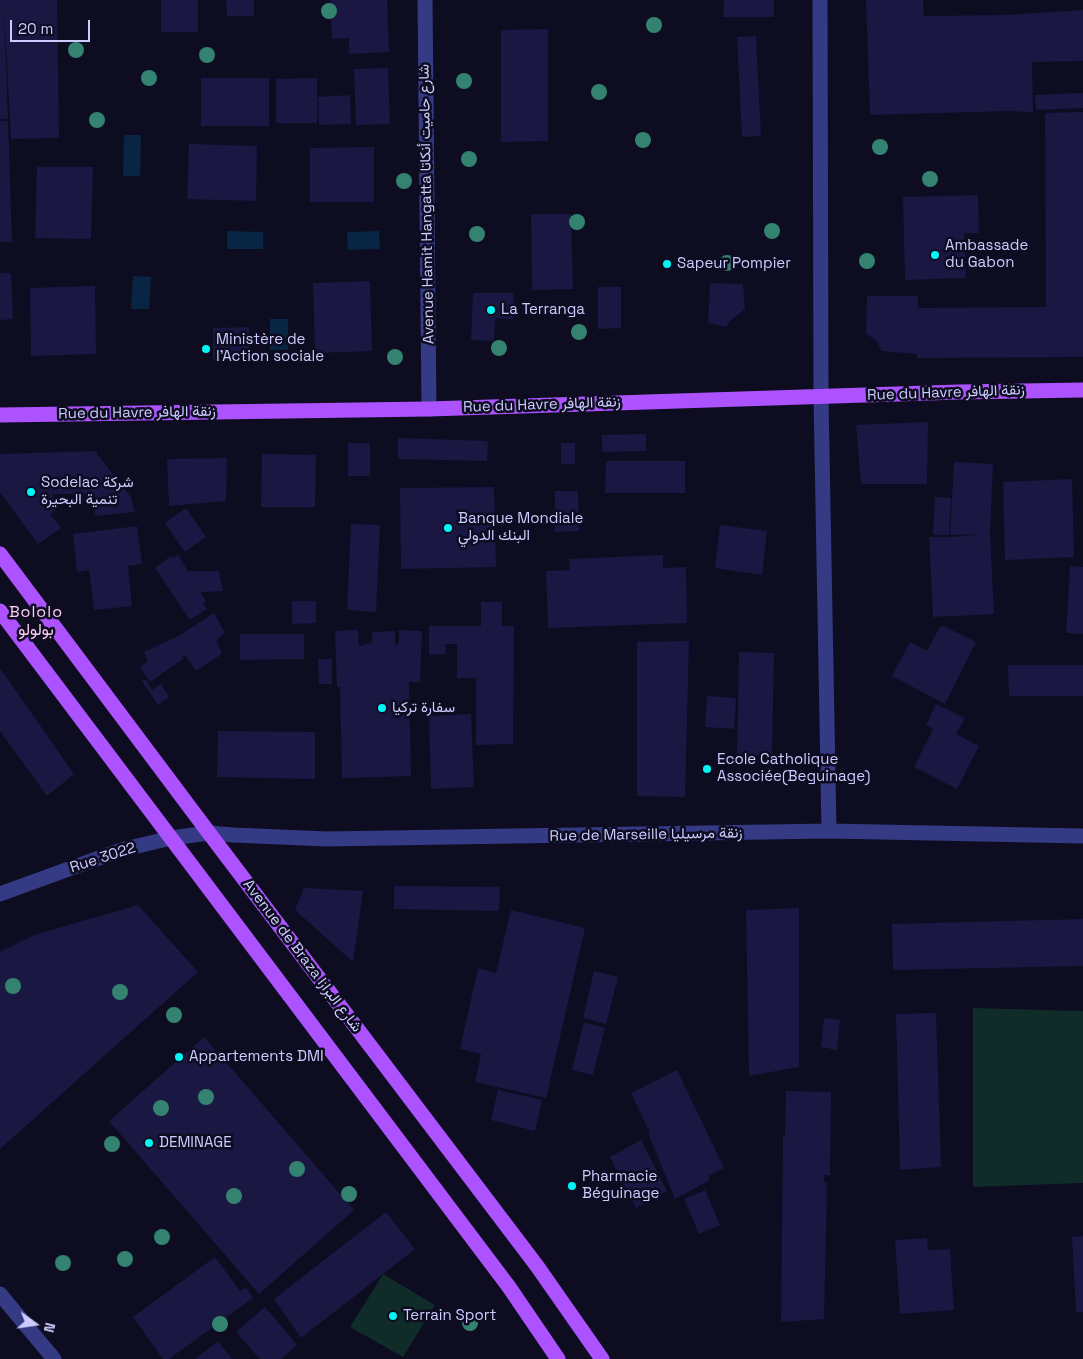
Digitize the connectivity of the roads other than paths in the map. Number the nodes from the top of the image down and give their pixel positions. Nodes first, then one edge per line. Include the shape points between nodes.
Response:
1 (425, 0) edge
2 (820, 0) edge
3 (1083, 390) edge
4 (821, 397) junction
5 (429, 409) junction
6 (0, 415) edge
7 (0, 554) edge
8 (0, 611) edge
9 (829, 831) junction
10 (209, 833) junction
11 (1083, 836) edge
12 (172, 838) junction
13 (0, 894) edge
14 (0, 1294) edge
15 (54, 1359) edge
16 (558, 1359) edge
17 (602, 1359) edge

1 - 5 street, Avenue Hamit Hangatta شارع حاميت أنكاتا
2 - 4 street
3 - 4 main road, Rue du Havre زنقة الهافر
4 - 5 main road, Rue du Havre زنقة الهافر
4 - 9 street
5 - 6 main road, Rue du Havre زنقة الهافر
7 - 10 main road, Avenue de Braza شارع البرازا
8 - 12 main road
9 - 10 street, Rue de Marseille زنقة مرسيليا via 326,839
9 - 11 street, Rue de Marseille زنقة مرسيليا
10 - 12 street, Rue 3022
10 - 17 main road, Avenue de Braza شارع البرازا via 536,1266
12 - 13 street, Rue 3022 via 121,850
12 - 16 main road via 509,1287
14 - 15 street

